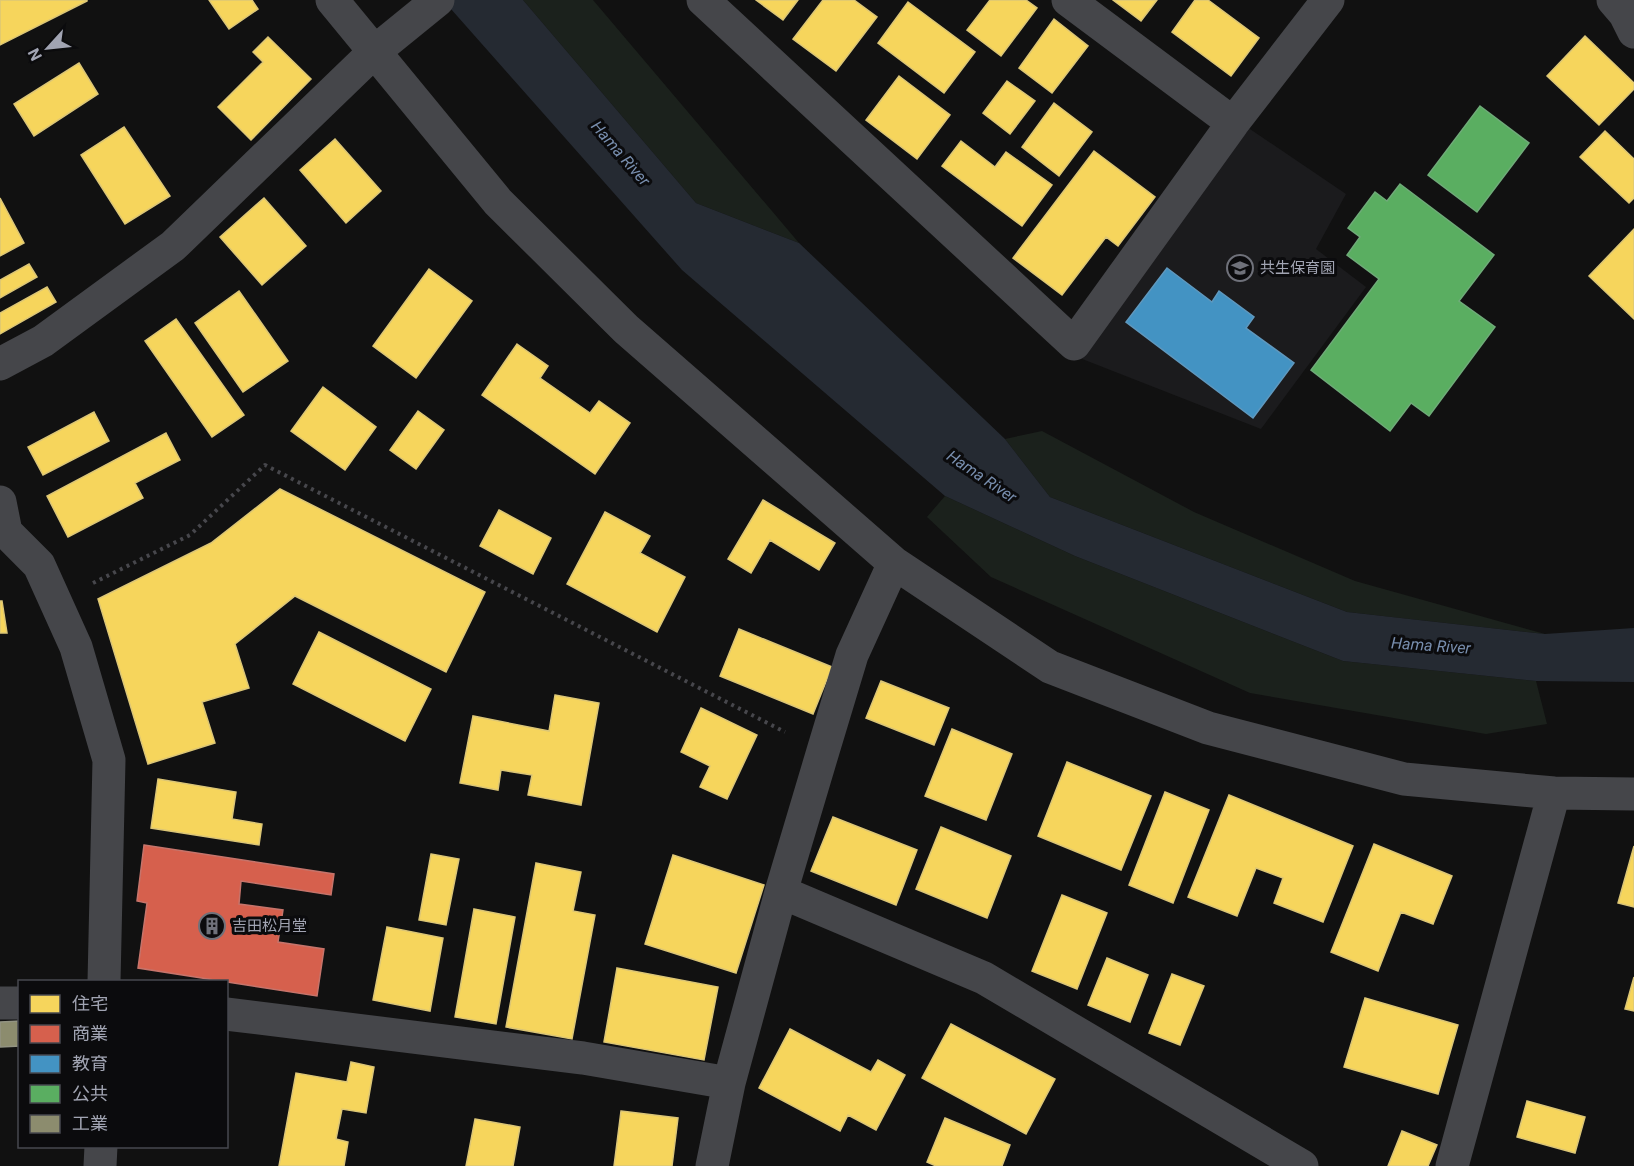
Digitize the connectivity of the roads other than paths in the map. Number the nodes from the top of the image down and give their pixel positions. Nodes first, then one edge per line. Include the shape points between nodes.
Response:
1 (332, 0) edge
2 (438, 0) edge
3 (703, 0) edge
4 (1068, 0) edge
5 (1328, 0) edge
6 (1613, 0) edge
7 (1634, 32) edge
8 (374, 52) junction
9 (1233, 123) junction
10 (0, 364) edge
11 (2, 522) edge
12 (894, 563) junction
13 (1554, 793) junction
14 (1634, 794) edge
15 (781, 892) junction
16 (104, 980) edge
17 (0, 1003) edge
18 (18, 1003) edge
19 (228, 1014) edge
20 (729, 1083) junction
21 (101, 1148) edge
22 (100, 1166) edge
23 (712, 1166) edge
24 (1302, 1166) edge
25 (1452, 1166) edge

1 - 8 street
2 - 8 street
3 - 9 street via 1074,344
4 - 9 street
5 - 9 street
6 - 7 street
8 - 10 street via 173,246 43,341
8 - 12 street via 498,202 626,329
11 - 16 street via 39,565 76,647 109,760
12 - 13 street via 1050,667 1208,728 1404,779
12 - 15 street via 852,655
13 - 14 street
13 - 25 street
15 - 20 street
15 - 24 street via 984,978
17 - 18 street
19 - 20 street via 583,1058
20 - 23 street
21 - 22 street

